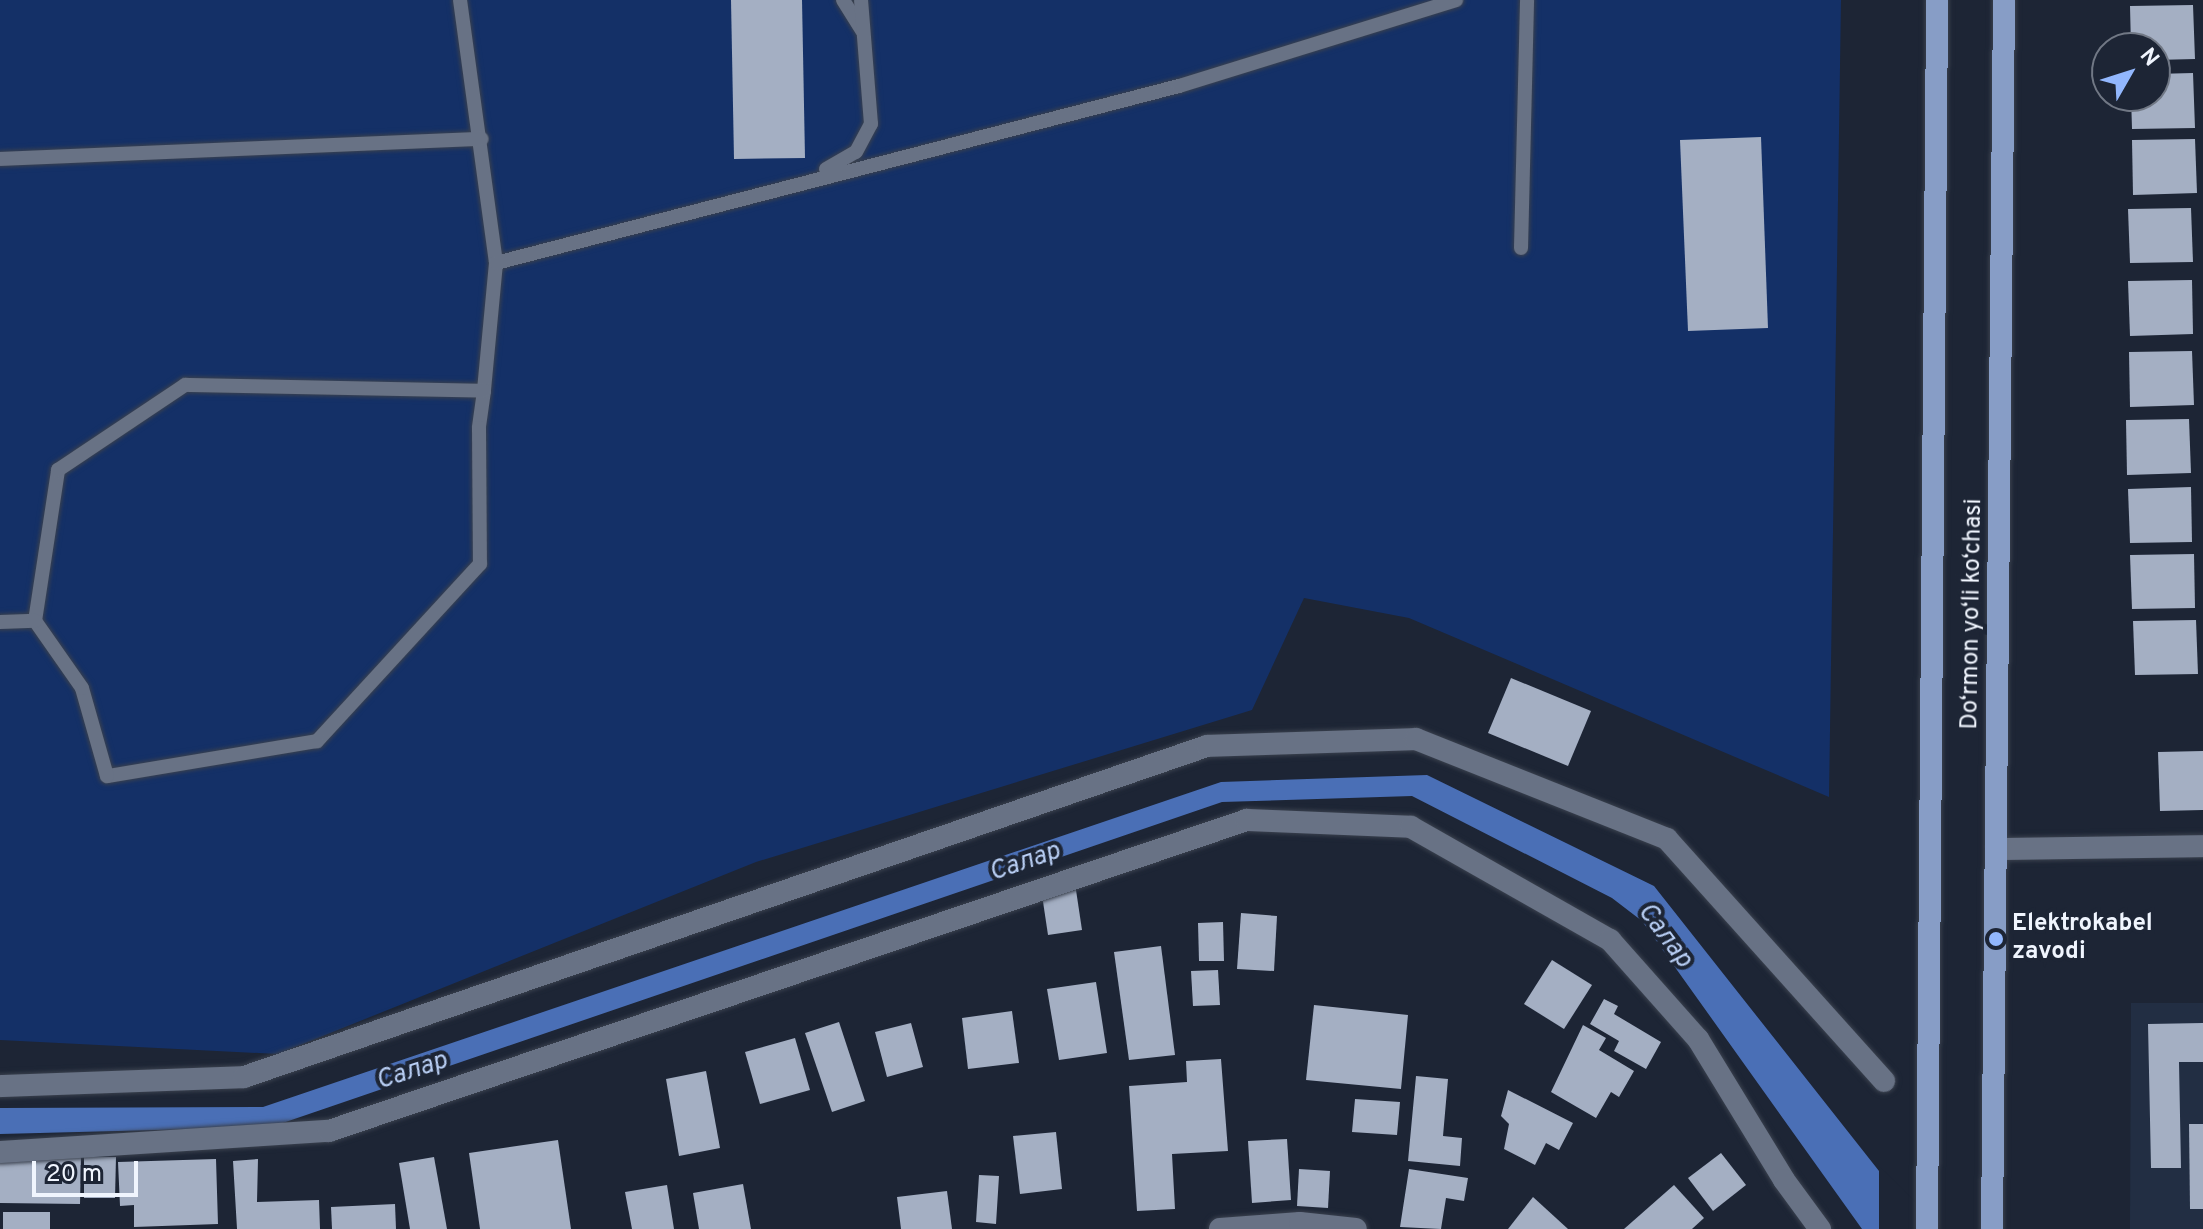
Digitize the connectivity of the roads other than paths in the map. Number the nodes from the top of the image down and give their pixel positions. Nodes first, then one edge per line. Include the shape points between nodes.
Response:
1 (460, 0) edge
2 (843, 0) edge
3 (861, 0) edge
4 (1456, 0) edge
5 (1527, 0) edge
6 (1937, 0) edge
7 (2004, 0) edge
8 (864, 33) junction
9 (482, 139) junction
10 (0, 159) edge
11 (808, 179) junction
12 (1521, 248) dead end
13 (496, 263) junction
14 (484, 391) junction
15 (35, 621) junction
16 (0, 622) edge
17 (2203, 846) edge
18 (1996, 849) junction
19 (1884, 1081) dead end
20 (0, 1086) edge
21 (0, 1152) edge
22 (1220, 1229) edge
23 (1356, 1229) edge
24 (1820, 1229) edge
25 (1927, 1229) edge
26 (1992, 1229) edge

1 - 9 lane
2 - 8 lane
3 - 8 lane
4 - 11 lane via 1179,86
5 - 12 lane
6 - 25 main road, Do‘rmon yo‘li ko‘chasi
7 - 18 main road, Do‘rmon yo‘li ko‘chasi
8 - 11 lane via 874,112 867,137 856,152
9 - 10 lane
9 - 13 lane
11 - 13 lane
13 - 14 lane
14 - 15 lane via 185,385 58,470
14 - 15 lane via 480,564 317,741 107,776 82,688
15 - 16 lane
17 - 18 street
18 - 26 main road, Do‘rmon yo‘li ko‘chasi
19 - 20 street via 1667,839 1416,739 1207,746 244,1077
21 - 24 street via 329,1131 1247,820 1411,827 1610,940 1698,1039
22 - 23 street via 1300,1223

